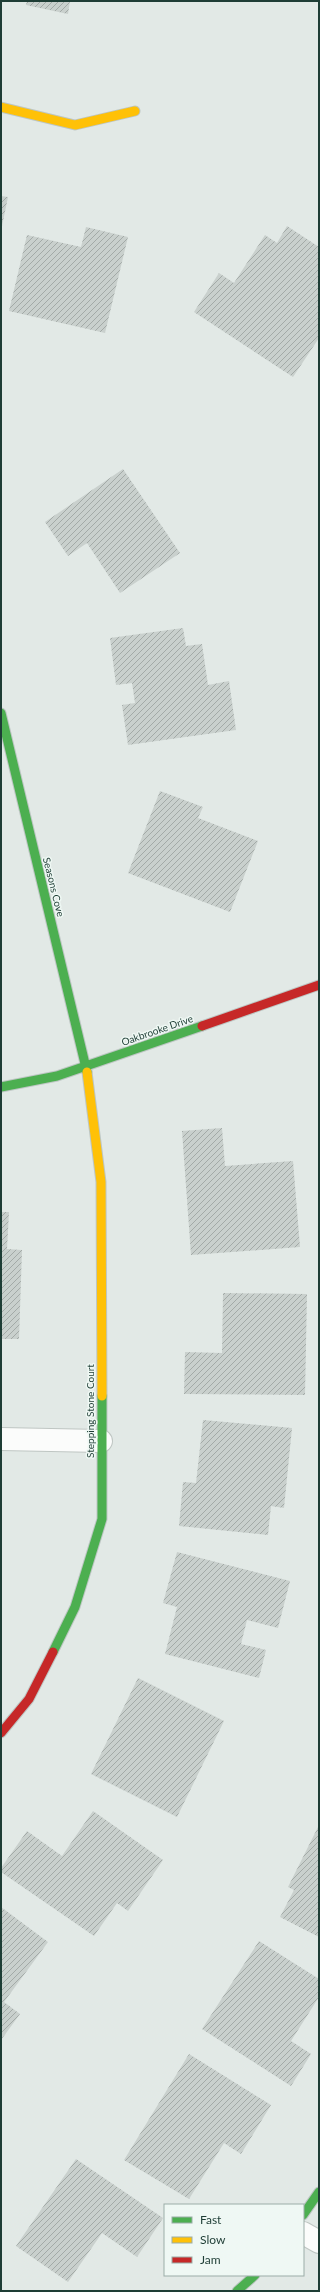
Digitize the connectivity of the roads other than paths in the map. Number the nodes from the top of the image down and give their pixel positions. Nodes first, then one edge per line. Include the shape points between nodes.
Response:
1 (1, 107) edge
2 (135, 111) dead end
3 (1, 713) edge
4 (319, 985) edge
5 (86, 1066) junction
6 (1, 1087) edge
7 (1, 1439) edge
8 (101, 1441) junction
9 (1, 1733) edge
10 (319, 2192) edge
11 (304, 2214) edge
12 (304, 2234) edge
13 (319, 2242) edge
14 (254, 2276) edge
15 (237, 2291) edge

1 - 2 street via 76,125
3 - 5 street, Seasons Cove
4 - 5 street, Oakbrooke Drive
5 - 6 street, Oakbrooke Drive via 57,1076
5 - 8 street, Stepping Stone Court via 101,1182
7 - 8 street
8 - 9 street, Stepping Stone Court via 102,1519 75,1607 29,1699
10 - 11 street
12 - 13 street
14 - 15 street

